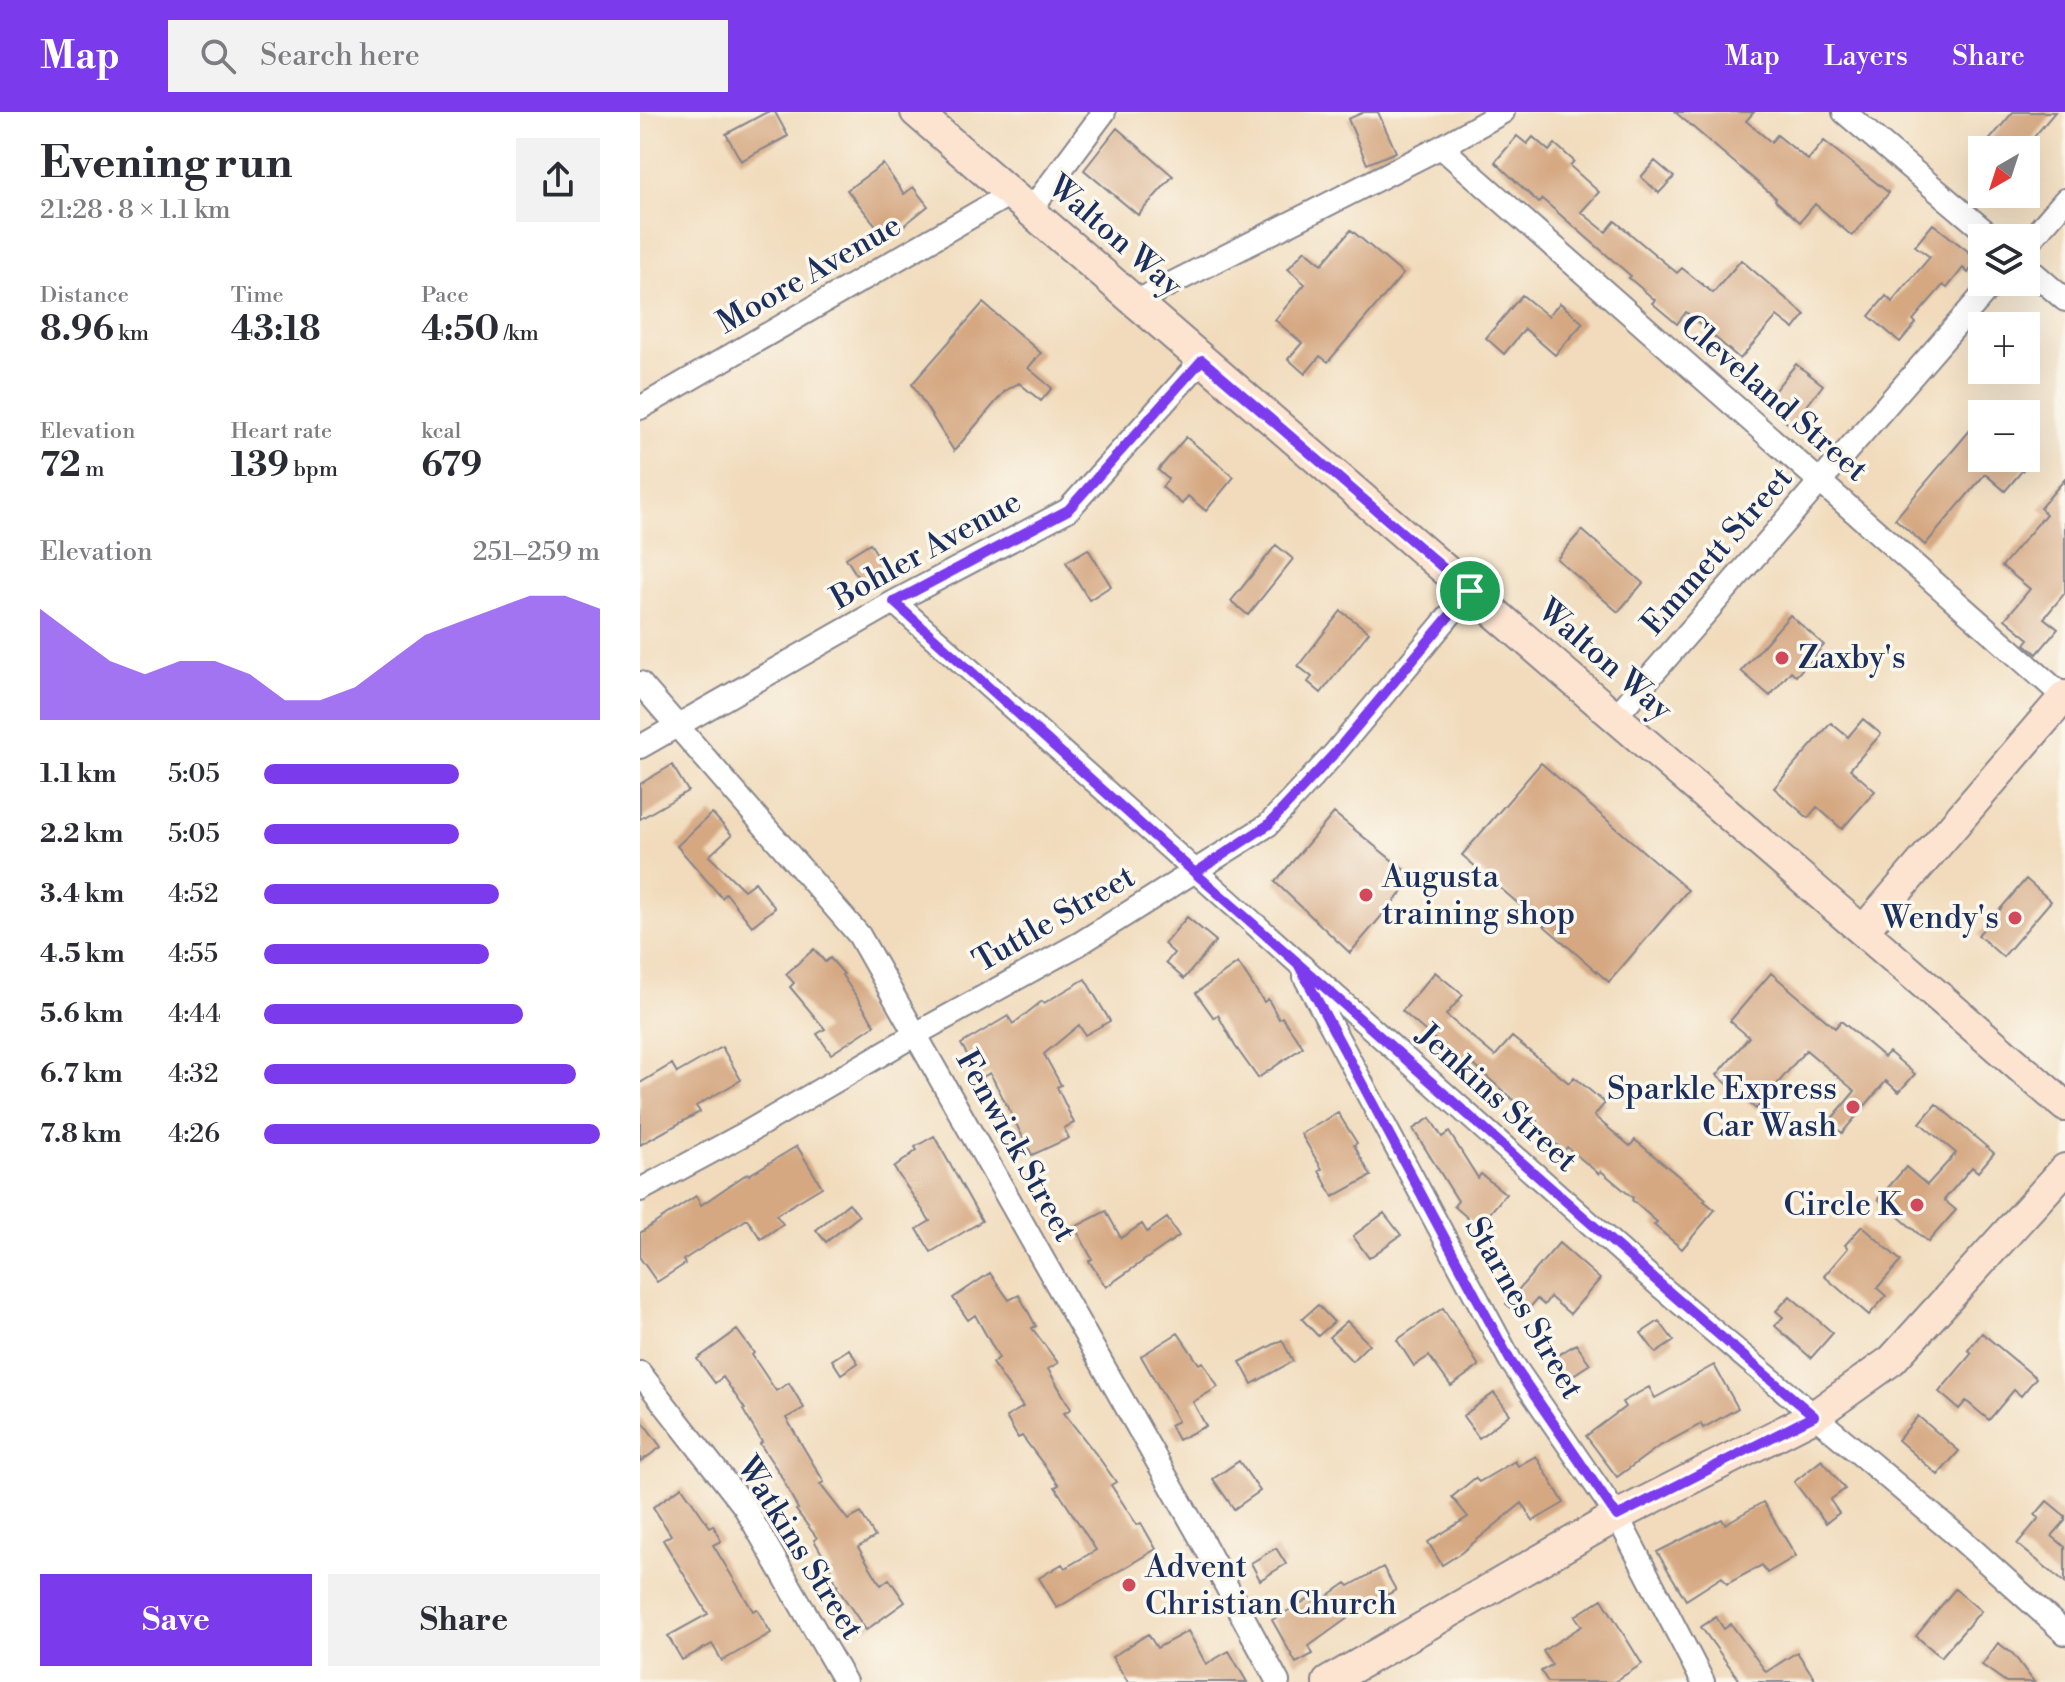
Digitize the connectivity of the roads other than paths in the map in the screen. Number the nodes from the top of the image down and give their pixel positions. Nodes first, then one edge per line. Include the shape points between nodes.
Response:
1 (916, 112) edge
2 (1104, 112) edge
3 (1503, 112) edge
4 (1844, 112) edge
5 (1441, 147) junction
6 (2065, 200) edge
7 (1020, 202) junction
8 (1976, 224) edge
9 (2040, 229) edge
10 (2040, 278) edge
11 (1982, 296) edge
12 (2065, 300) edge
13 (1135, 302) junction
14 (1202, 360) junction
15 (640, 408) edge
16 (1820, 482) junction
17 (1470, 591) junction
18 (894, 602) junction
19 (640, 683) edge
20 (2064, 696) edge
21 (1615, 717) junction
22 (677, 726) junction
23 (640, 747) edge
24 (1195, 873) junction
25 (1863, 931) junction
26 (1297, 962) junction
27 (916, 1034) junction
28 (2065, 1106) edge
29 (2065, 1169) edge
30 (640, 1190) edge
31 (640, 1373) edge
32 (1814, 1416) junction
33 (1617, 1516) junction
34 (2065, 1633) edge
35 (845, 1682) edge
36 (1278, 1682) edge
37 (1328, 1682) edge
38 (1703, 1682) edge

1 - 7 main road, Walton Way
2 - 7 street, Moore Avenue
3 - 5 street
4 - 8 street
5 - 13 street
5 - 16 street, Cleveland Street
6 - 9 street
7 - 13 main road, Walton Way
7 - 15 street, Moore Avenue
10 - 12 street
11 - 16 street, Emmett Street
13 - 14 main road, Walton Way
14 - 17 main road, Walton Way
14 - 18 street, Bohler Avenue via 1068,510
16 - 20 street, Cleveland Street
16 - 21 street, Emmett Street
17 - 21 main road, Walton Way
17 - 24 street, Tuttle Street via 1268,825
18 - 22 street, Bohler Avenue
18 - 24 street, Jenkins Street
19 - 22 street, Fenwick Street
20 - 25 main road
21 - 25 main road, Walton Way
22 - 23 street, Bohler Avenue
22 - 27 street, Fenwick Street via 859,935
24 - 26 street, Jenkins Street
24 - 27 street, Tuttle Street
25 - 28 main road, Walton Way
26 - 32 street, Jenkins Street
26 - 33 street, Starnes Street via 1510,1360
27 - 30 street, Tuttle Street
27 - 36 street, Fenwick Street
29 - 32 main road via 1892,1360
31 - 35 street, Watkins Street via 744,1506
32 - 33 main road
32 - 34 street, Jenkins Street
33 - 37 main road
33 - 38 street, Starnes Street

